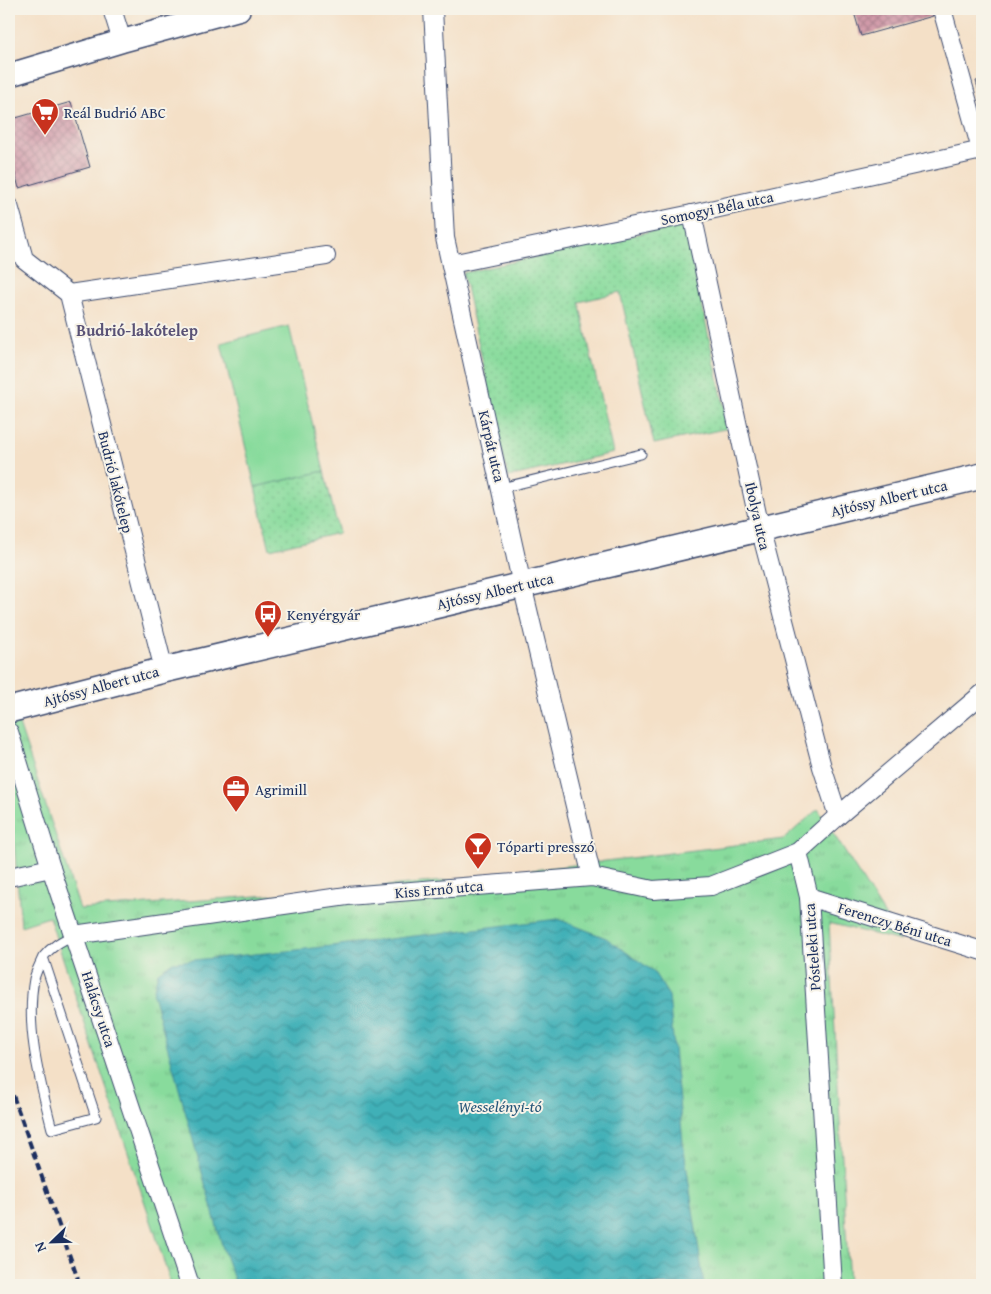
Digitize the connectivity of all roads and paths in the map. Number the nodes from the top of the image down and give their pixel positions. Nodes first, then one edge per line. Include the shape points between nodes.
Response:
1 (112, 9) edge
2 (239, 9) edge
3 (433, 9) edge
4 (942, 9) edge
5 (212, 12) edge
6 (122, 41) junction
7 (9, 75) edge
8 (982, 151) edge
9 (9, 206) edge
10 (692, 214) junction
11 (326, 256) dead end
12 (451, 264) junction
13 (69, 294) junction
14 (641, 454) dead end
15 (982, 476) edge
16 (501, 488) junction
17 (760, 528) junction
18 (522, 584) junction
19 (164, 670) junction
20 (982, 694) edge
21 (9, 710) edge
22 (9, 732) edge
23 (838, 816) junction
24 (798, 852) junction
25 (51, 868) junction
26 (9, 876) edge
27 (592, 876) junction
28 (809, 897) junction
29 (74, 935) junction
30 (982, 951) edge
31 (43, 957) junction
32 (190, 1285) edge
33 (833, 1285) edge

1 - 6 street
2 - 5 street
3 - 12 street, Kárpát utca via 445,238
4 - 8 street
5 - 6 street
6 - 7 street
8 - 10 street, Somogyi Béla utca
9 - 13 street via 24,259
10 - 12 street, Somogyi Béla utca
10 - 17 street, Ibolya utca
11 - 13 street
12 - 16 street, Kárpát utca
13 - 19 street, Budrió lakótelep
14 - 16 lane
15 - 17 main road, Ajtóssy Albert utca
16 - 18 street, Kárpát utca
17 - 18 main road, Ajtóssy Albert utca
17 - 23 street, Ibolya utca via 822,767
18 - 19 main road, Ajtóssy Albert utca
18 - 27 street, Kárpát utca
19 - 21 main road, Ajtóssy Albert utca
20 - 23 street
22 - 25 street, Halácsy utca
23 - 24 street
24 - 27 street, Kiss Ernő utca via 711,886 653,890
24 - 28 street, Pósteleki utca
25 - 26 street
25 - 29 street, Halácsy utca
27 - 29 street, Kiss Ernő utca via 347,896
28 - 30 street, Ferenczy Béni utca
28 - 33 street, Pósteleki utca
29 - 31 lane via 50,948
29 - 32 street, Halácsy utca
31 - 31 lane via 96,1116 52,1129 35,1051 31,1002 35,976

